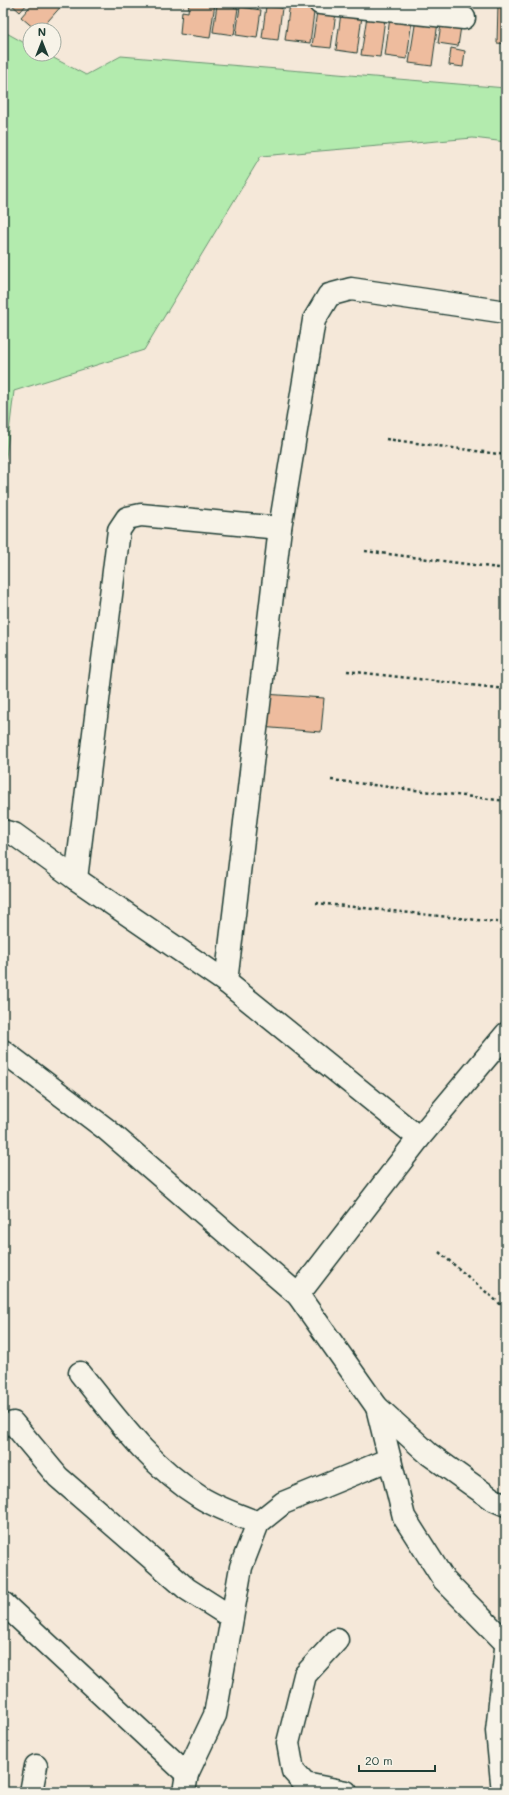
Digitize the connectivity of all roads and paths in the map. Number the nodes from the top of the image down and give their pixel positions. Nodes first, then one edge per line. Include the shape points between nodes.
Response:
1 (320, 3) edge
2 (407, 8) edge
3 (464, 18) dead end
4 (506, 312) edge
5 (386, 439) dead end
6 (506, 455) edge
7 (280, 528) junction
8 (366, 551) dead end
9 (506, 569) edge
10 (347, 671) dead end
11 (506, 689) edge
12 (331, 780) dead end
13 (506, 801) edge
14 (3, 831) edge
15 (76, 879) junction
16 (316, 903) dead end
17 (506, 923) edge
18 (226, 982) junction
19 (506, 1034) edge
20 (3, 1051) edge
21 (419, 1138) junction
22 (439, 1252) dead end
23 (298, 1295) junction
24 (506, 1309) edge
25 (80, 1373) dead end
26 (377, 1407) junction
27 (13, 1424) dead end
28 (390, 1459) junction
29 (506, 1505) edge
30 (258, 1523) junction
31 (3, 1603) edge
32 (231, 1617) junction
33 (338, 1640) dead end
34 (506, 1643) edge
35 (506, 1648) edge
36 (36, 1766) dead end
37 (185, 1783) edge
38 (31, 1792) edge
39 (346, 1792) edge
40 (503, 1792) edge

1 - 2 street
2 - 3 street
4 - 7 street via 351,289 329,295 314,320
5 - 6 path
7 - 15 street via 141,515 127,518 119,530
7 - 18 street
8 - 9 path
10 - 11 path
12 - 13 path
14 - 15 street via 14,834
15 - 18 street
16 - 17 path
18 - 21 street
19 - 21 street
20 - 23 street via 106,1129
21 - 23 street
22 - 24 path
23 - 26 street
25 - 30 street via 134,1440 168,1473 200,1498
26 - 28 street
26 - 29 street via 429,1454 492,1499
27 - 32 street via 58,1477 187,1590
28 - 30 street via 283,1503
28 - 34 street via 404,1517 444,1580
30 - 32 street via 241,1567
31 - 37 street
32 - 37 street via 214,1715
33 - 39 street via 305,1675 288,1743 293,1771 305,1784
35 - 40 street via 498,1732
36 - 38 street

